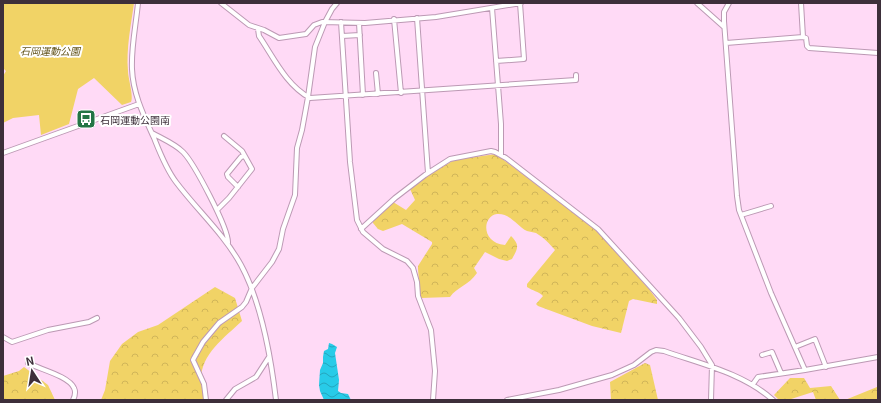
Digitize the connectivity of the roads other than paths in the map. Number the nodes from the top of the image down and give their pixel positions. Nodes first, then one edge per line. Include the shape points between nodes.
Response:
1 (138, 3) edge
2 (221, 3) edge
3 (337, 3) edge
4 (490, 3) edge
5 (520, 3) edge
6 (697, 3) edge
7 (729, 3) edge
8 (801, 3) edge
9 (490, 8) junction
10 (417, 18) junction
11 (394, 19) junction
12 (325, 22) junction
13 (341, 22) junction
14 (359, 23) junction
15 (724, 28) junction
16 (258, 29) junction
17 (360, 35) junction
18 (342, 36) junction
19 (803, 37) junction
20 (726, 43) junction
21 (878, 53) edge
22 (496, 61) junction
23 (376, 73) dead end
24 (576, 76) dead end
25 (498, 85) junction
26 (422, 91) junction
27 (401, 92) junction
28 (378, 94) junction
29 (363, 95) junction
30 (308, 97) junction
31 (346, 97) junction
32 (139, 104) junction
33 (151, 133) junction
34 (224, 136) dead end
35 (3, 153) edge
36 (501, 155) junction
37 (244, 156) junction
38 (428, 173) junction
39 (238, 187) junction
40 (771, 206) dead end
41 (217, 210) junction
42 (741, 215) junction
43 (361, 229) junction
44 (228, 244) junction
45 (252, 288) junction
46 (97, 318) dead end
47 (3, 337) edge
48 (795, 347) junction
49 (762, 355) dead end
50 (269, 357) junction
51 (878, 357) edge
52 (28, 363) dead end
53 (826, 366) junction
54 (712, 368) junction
55 (805, 370) junction
56 (781, 374) junction
57 (753, 384) junction
58 (73, 400) edge
59 (206, 400) edge
60 (226, 400) edge
61 (276, 400) edge
62 (433, 400) edge
63 (507, 400) edge
64 (711, 400) edge
65 (773, 400) edge

1 - 32 street via 131,61 133,83
2 - 16 street
3 - 12 street
4 - 9 street
5 - 9 street
5 - 22 street via 524,59
6 - 15 street
7 - 15 street via 724,12
8 - 19 street
9 - 10 street
9 - 22 street
10 - 11 street
10 - 26 street
11 - 14 street
11 - 27 street
12 - 13 street
12 - 16 street via 317,23 306,34 279,38
12 - 30 street via 314,53
13 - 14 street
13 - 18 street
14 - 17 street
15 - 20 street
16 - 30 street via 259,36 288,81
17 - 18 street
17 - 29 street
18 - 31 street
19 - 20 street
19 - 21 street via 806,38 809,48
20 - 42 street via 737,196
22 - 25 street
23 - 28 street
24 - 25 street via 576,80
25 - 26 street
25 - 36 street
26 - 27 street
26 - 38 street
27 - 28 street
28 - 29 street
29 - 31 street
30 - 31 street
30 - 45 street via 297,148 293,204 284,224 276,257
31 - 43 street via 350,162 356,214
32 - 33 street
32 - 35 street
33 - 41 street via 177,147 186,156
33 - 44 street via 172,177
34 - 37 street
36 - 38 street via 491,151 453,158
36 - 54 street via 605,234 689,330
37 - 39 street via 252,170
37 - 39 street via 227,174
38 - 43 street
39 - 41 street
40 - 42 street
41 - 44 street via 228,236
42 - 48 street
43 - 62 street via 384,249 413,268 418,296 431,330 435,372
44 - 45 street
45 - 50 street
45 - 59 street via 242,307 212,330 193,360 204,384
46 - 47 street via 12,342
48 - 53 street via 815,339
48 - 55 street
49 - 56 street via 772,352
50 - 60 street via 256,377 235,389
50 - 61 street
51 - 53 street
52 - 58 street via 68,381 74,388
53 - 55 street
54 - 57 street
54 - 63 street via 656,350 612,376
54 - 64 street
55 - 56 street
56 - 57 street via 758,377
57 - 65 street

